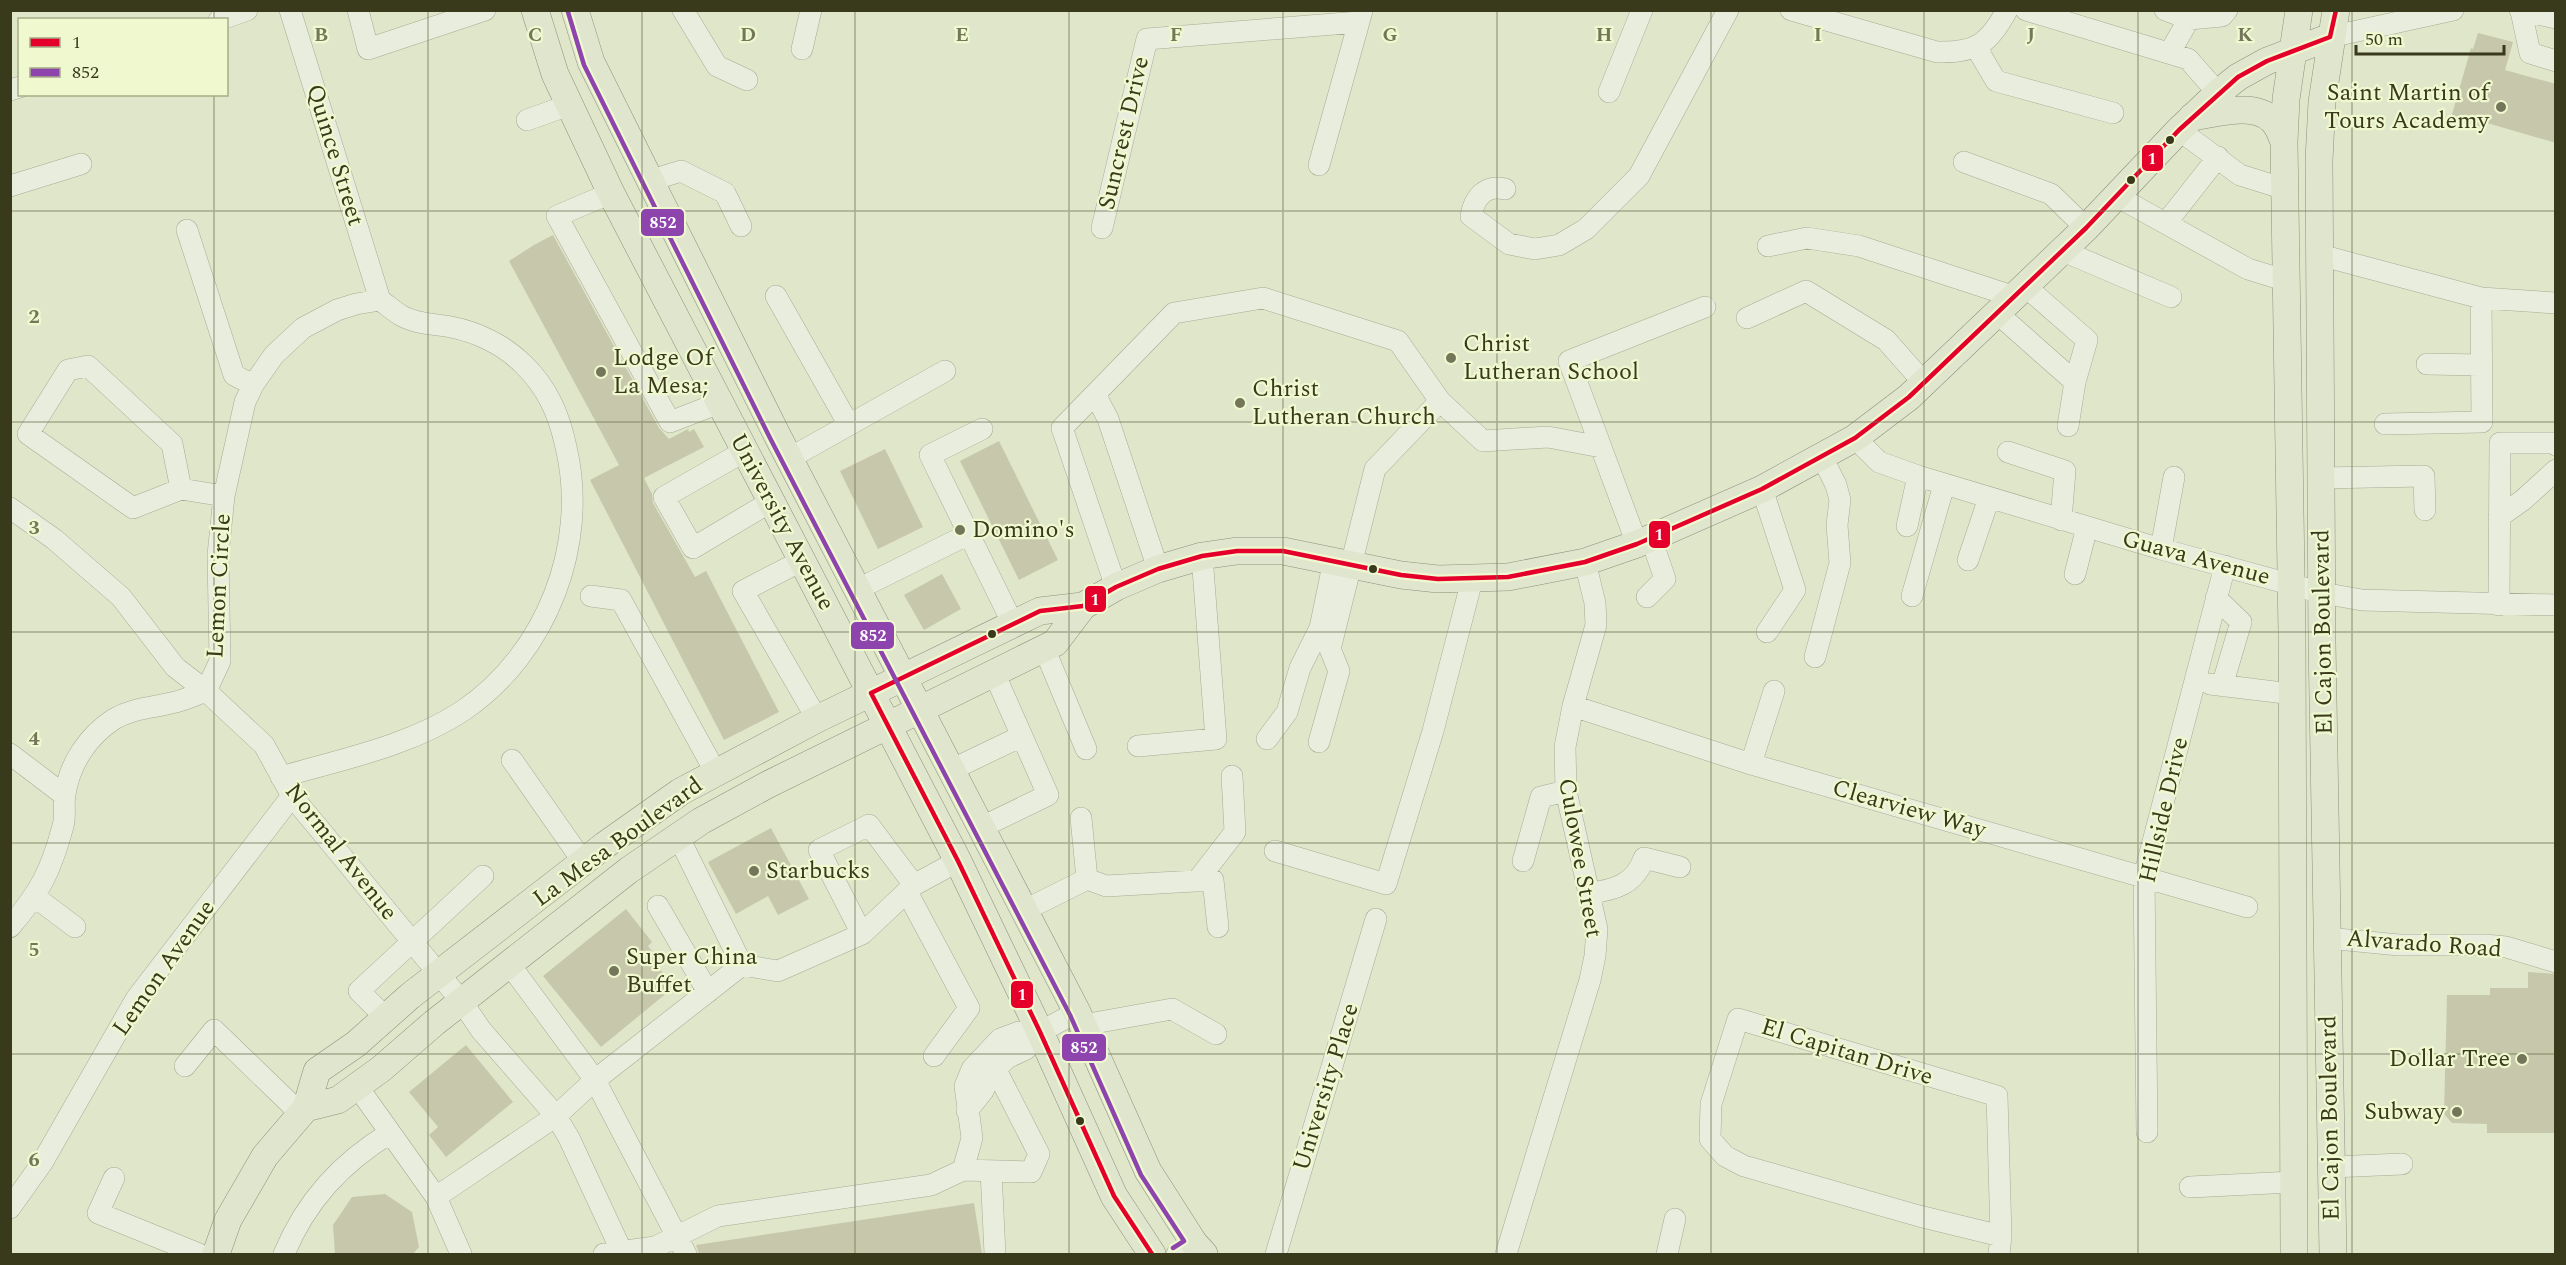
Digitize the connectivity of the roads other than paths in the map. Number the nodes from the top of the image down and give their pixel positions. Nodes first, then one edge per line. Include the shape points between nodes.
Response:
1 (247, 10) edge
2 (290, 10) edge
3 (358, 10) edge
4 (485, 10) edge
5 (535, 10) edge
6 (575, 10) edge
7 (683, 10) edge
8 (811, 10) edge
9 (1642, 10) edge
10 (1728, 10) edge
11 (1791, 10) edge
12 (2007, 10) edge
13 (2026, 10) edge
14 (2165, 10) edge
15 (2227, 10) edge
16 (2300, 10) edge
17 (2336, 10) edge
18 (2453, 10) edge
19 (2520, 11) edge
20 (2417, 14) edge
21 (1361, 16) edge
22 (225, 18) edge
23 (2556, 18) edge
24 (2189, 19) junction
25 (2330, 37) junction
26 (1976, 47) junction
27 (802, 49) dead end
28 (2292, 51) junction
29 (2170, 52) junction
30 (2556, 61) edge
31 (747, 80) dead end
32 (1609, 92) dead end
33 (2218, 93) junction
34 (569, 105) junction
35 (2113, 113) dead end
36 (527, 120) dead end
37 (2186, 124) junction
38 (2284, 142) junction
39 (2218, 157) junction
40 (1964, 162) dead end
41 (81, 164) dead end
42 (1319, 165) dead end
43 (652, 180) junction
44 (10, 186) edge
45 (1505, 189) dead end
46 (2285, 189) junction
47 (611, 193) junction
48 (2118, 197) junction
49 (2166, 223) junction
50 (741, 226) dead end
51 (1102, 228) dead end
52 (2086, 228) junction
53 (187, 230) dead end
54 (1768, 246) dead end
55 (2063, 250) junction
56 (2320, 255) junction
57 (2287, 280) junction
58 (776, 296) dead end
59 (2171, 297) dead end
60 (2481, 298) junction
61 (2013, 299) junction
62 (380, 300) junction
63 (2556, 303) edge
64 (1705, 307) dead end
65 (1747, 318) dead end
66 (2427, 364) dead end
67 (2481, 365) junction
68 (945, 371) dead end
69 (2075, 382) junction
70 (1924, 383) junction
71 (253, 385) junction
72 (1095, 394) junction
73 (1440, 400) junction
74 (719, 403) junction
75 (2385, 424) dead end
76 (849, 425) junction
77 (2068, 426) dead end
78 (982, 429) dead end
79 (1855, 438) junction
80 (2556, 445) edge
81 (1601, 447) junction
82 (745, 452) junction
83 (2008, 452) dead end
84 (1822, 457) junction
85 (790, 458) junction
86 (2556, 470) edge
87 (1918, 476) junction
88 (2174, 477) dead end
89 (2321, 478) junction
90 (1944, 484) junction
91 (181, 489) junction
92 (1762, 489) junction
93 (224, 496) junction
94 (1989, 498) junction
95 (772, 501) junction
96 (10, 508) edge
97 (2425, 510) dead end
98 (2499, 517) junction
99 (2061, 520) junction
100 (1908, 526) dead end
101 (2086, 527) junction
102 (969, 534) junction
103 (1644, 541) junction
104 (2161, 549) junction
105 (1202, 556) junction
106 (802, 560) junction
107 (1968, 560) dead end
108 (1343, 562) junction
109 (1585, 562) junction
110 (2225, 566) junction
111 (1158, 569) junction
112 (2075, 574) dead end
113 (1472, 580) junction
114 (2291, 585) junction
115 (1116, 587) junction
116 (858, 589) junction
117 (2322, 593) junction
118 (591, 596) dead end
119 (1912, 596) dead end
120 (1647, 597) dead end
121 (2216, 598) junction
122 (2499, 605) junction
123 (2556, 605) edge
124 (1083, 606) junction
125 (1013, 624) junction
126 (1767, 632) dead end
127 (1044, 648) junction
128 (1815, 657) dead end
129 (994, 673) junction
130 (904, 676) junction
131 (2195, 681) junction
132 (2222, 686) junction
133 (206, 691) junction
134 (1773, 691) dead end
135 (871, 693) junction
136 (2292, 694) junction
137 (1573, 706) junction
138 (921, 709) junction
139 (817, 719) junction
140 (888, 726) junction
141 (1022, 736) junction
142 (1267, 739) dead end
143 (1319, 742) dead end
144 (1138, 746) dead end
145 (1086, 749) dead end
146 (10, 754) edge
147 (512, 760) dead end
148 (1751, 764) junction
149 (952, 769) junction
150 (716, 773) junction
151 (1232, 776) dead end
152 (281, 777) junction
153 (1566, 791) junction
154 (64, 795) junction
155 (291, 796) junction
156 (1082, 818) dead end
157 (982, 827) junction
158 (678, 836) junction
159 (1275, 851) dead end
160 (957, 861) junction
161 (1523, 861) dead end
162 (584, 863) junction
163 (1680, 867) dead end
164 (483, 876) dead end
165 (2144, 876) junction
166 (1087, 879) junction
167 (1197, 881) junction
168 (911, 889) junction
169 (1590, 893) junction
170 (35, 897) junction
171 (658, 906) dead end
172 (2247, 907) dead end
173 (1025, 910) junction
174 (1376, 919) dead end
175 (10, 927) edge
176 (75, 927) dead end
177 (1218, 927) dead end
178 (862, 934) junction
179 (2327, 938) junction
180 (411, 940) junction
181 (2556, 962) edge
182 (510, 965) junction
183 (742, 965) junction
184 (439, 974) junction
185 (708, 992) junction
186 (462, 1002) junction
187 (386, 1018) junction
188 (1080, 1018) junction
189 (1040, 1032) junction
190 (1216, 1034) dead end
191 (934, 1056) dead end
192 (185, 1066) dead end
193 (996, 1070) junction
194 (595, 1080) junction
195 (357, 1086) junction
196 (304, 1111) junction
197 (967, 1112) junction
198 (556, 1116) junction
199 (2147, 1132) dead end
200 (390, 1133) junction
201 (2402, 1164) dead end
202 (2332, 1167) junction
203 (963, 1170) junction
204 (991, 1171) junction
205 (114, 1178) dead end
206 (2294, 1182) junction
207 (2190, 1187) dead end
208 (436, 1197) junction
209 (10, 1208) edge
210 (1675, 1219) dead end
211 (2000, 1245) edge
212 (681, 1246) edge
213 (1192, 1251) edge
214 (613, 1253) edge
215 (199, 1254) edge
216 (216, 1254) edge
217 (285, 1254) edge
218 (461, 1254) edge
219 (996, 1254) edge
220 (1152, 1254) edge
221 (1276, 1254) edge
222 (1506, 1254) edge
223 (1667, 1254) edge
224 (2294, 1254) edge
225 (2333, 1254) edge

1 - 22 street
2 - 62 street, Quince Street
3 - 4 street via 368,49
5 - 34 main road, University Avenue
6 - 43 main road, University Avenue via 591,62
7 - 31 street via 717,66
8 - 27 street
9 - 32 street
10 - 45 street via 1639,176 1586,229 1559,244 1535,249 1509,244 1471,216 1473,203 1484,191
11 - 26 street via 1937,52
12 - 26 street via 1995,32
13 - 29 street
14 - 24 street
15 - 24 street via 2222,16
16 - 28 main road, El Cajon Boulevard
17 - 25 main road, El Cajon Boulevard
18 - 20 street
19 - 23 street
19 - 30 street via 2530,53
20 - 25 street
21 - 42 street
21 - 51 street, Suncrest Drive via 1147,39
24 - 29 street
25 - 28 main road, La Mesa Boulevard
25 - 56 main road, El Cajon Boulevard via 2320,124
26 - 35 street via 1996,81
28 - 33 main road, La Mesa Boulevard via 2253,68
28 - 38 main road, El Cajon Boulevard
29 - 33 street via 2188,59
33 - 37 main road, La Mesa Boulevard
34 - 36 street
34 - 47 main road, University Avenue
37 - 38 main road via 2233,111 2256,111 2273,121
37 - 39 street
37 - 48 main road, La Mesa Boulevard
38 - 46 main road, El Cajon Boulevard
39 - 46 street via 2241,175
39 - 49 street
40 - 52 street via 2050,194
41 - 44 street
43 - 50 street via 681,171 725,193
43 - 85 main road, University Avenue
46 - 57 main road, El Cajon Boulevard
47 - 74 main road, University Avenue
47 - 74 street via 557,216 670,422
48 - 49 street
48 - 52 main road, La Mesa Boulevard
49 - 57 street via 2248,269
52 - 55 main road, La Mesa Boulevard
53 - 71 street via 234,375
54 - 61 street via 1808,238 1849,243
55 - 59 street
55 - 61 main road, La Mesa Boulevard
56 - 60 street
56 - 89 main road, El Cajon Boulevard
57 - 114 main road, El Cajon Boulevard
58 - 76 street
60 - 63 street
60 - 67 street
61 - 69 street
61 - 69 street via 2087,340
61 - 70 main road, La Mesa Boulevard
62 - 71 street, Lemon Circle via 337,310 303,328 274,355
62 - 152 street via 404,317 463,330 491,341 522,363 544,388 562,429 572,481 566,562 548,610 531,640 504,675 465,709 420,734
64 - 81 street via 1569,361
65 - 70 street via 1806,291 1886,340
66 - 67 street
67 - 75 street via 2482,422
68 - 76 street
69 - 77 street
70 - 79 main road, La Mesa Boulevard
71 - 93 street, Lemon Circle via 239,420
72 - 73 street via 1174,313 1263,298 1398,341
72 - 111 street via 1108,419
72 - 115 street via 1062,428
73 - 81 street via 1484,441 1548,437
73 - 108 street via 1375,469
74 - 82 main road, University Avenue
76 - 85 street
78 - 102 street via 930,455
79 - 84 main road, La Mesa Boulevard
79 - 87 street, Guava Avenue via 1879,462
80 - 98 street via 2500,443
81 - 103 street
82 - 95 main road, University Avenue
82 - 95 street via 664,497 693,548
83 - 99 street via 2065,471
84 - 92 main road, La Mesa Boulevard
84 - 128 street via 1840,500 1840,563
85 - 116 main road, University Avenue
86 - 98 street
87 - 90 street, Guava Avenue
87 - 100 street
88 - 104 street
89 - 97 street via 2424,476
89 - 117 main road, El Cajon Boulevard
90 - 94 street, Guava Avenue
90 - 119 street
91 - 91 street via 172,444 88,366 68,370 27,434 133,508
91 - 93 street
92 - 103 main road, La Mesa Boulevard
92 - 126 street via 1795,590
93 - 133 street, Lemon Circle via 218,555 220,661
94 - 99 street, Guava Avenue
94 - 107 street
95 - 106 main road, University Avenue
96 - 133 street, Normal Avenue via 54,539 121,597 175,667
98 - 122 street
99 - 101 street, Guava Avenue
101 - 104 street, Guava Avenue
101 - 112 street
102 - 116 street
102 - 125 street
103 - 109 main road, La Mesa Boulevard
103 - 120 street via 1665,579
104 - 110 street, Guava Avenue
105 - 108 main road, La Mesa Boulevard via 1283,551
105 - 111 main road, La Mesa Boulevard
105 - 144 street via 1216,739
106 - 135 main road, University Avenue
106 - 139 street via 743,591
108 - 113 main road, La Mesa Boulevard via 1401,575
108 - 142 street via 1320,628 1300,668 1287,712
108 - 143 street via 1330,650 1339,671
109 - 113 main road, La Mesa Boulevard
109 - 137 street, Culowee Street via 1596,625
110 - 114 street, Guava Avenue
110 - 121 street, Hillside Drive
111 - 115 main road, La Mesa Boulevard
113 - 159 street via 1433,731 1386,884
114 - 117 street, Guava Avenue
114 - 136 main road, El Cajon Boulevard
115 - 124 main road, La Mesa Boulevard
116 - 130 main road, University Avenue
117 - 122 street, Guava Avenue via 2362,600
117 - 179 main road, El Cajon Boulevard
118 - 150 street via 621,600
121 - 131 street, Hillside Drive
121 - 132 street via 2241,622
122 - 123 street, Guava Avenue
124 - 125 main road, La Mesa Boulevard via 1040,611
124 - 127 main road, La Mesa Boulevard via 1055,643
125 - 130 main road, La Mesa Boulevard
127 - 129 main road, La Mesa Boulevard
127 - 145 street
129 - 138 main road, La Mesa Boulevard
129 - 141 street
130 - 135 main road, La Mesa Boulevard
130 - 138 main road, University Avenue
131 - 132 street
131 - 165 street, Hillside Drive
132 - 136 street
133 - 152 street, Normal Avenue via 264,745
133 - 154 street via 171,704 135,710 102,728 76,760
134 - 148 street
135 - 139 main road, La Mesa Boulevard
135 - 140 main road, University Avenue
136 - 206 main road, El Cajon Boulevard
137 - 148 street, Clearview Way
137 - 153 street, Culowee Street via 1565,747
138 - 140 main road, La Mesa Boulevard
138 - 149 main road, University Avenue
139 - 150 main road, La Mesa Boulevard
140 - 158 main road, La Mesa Boulevard via 767,785
140 - 160 main road, University Avenue
141 - 149 street
141 - 157 street via 1048,795
146 - 154 street
147 - 162 street
148 - 165 street, Clearview Way
149 - 157 main road, University Avenue
150 - 162 main road, La Mesa Boulevard via 680,792
151 - 167 street via 1235,832
152 - 155 street, Normal Avenue
153 - 161 street via 1540,797
153 - 169 street, Culowee Street
154 - 170 street via 64,824 45,880
155 - 180 street, Normal Avenue
155 - 209 street, Lemon Avenue via 136,999 42,1163
156 - 166 street
157 - 173 main road, University Avenue
158 - 182 main road, La Mesa Boulevard
158 - 183 street
160 - 168 street
160 - 189 main road, University Avenue
162 - 184 main road, La Mesa Boulevard
163 - 169 street via 1644,858 1639,871 1614,890
164 - 180 street
165 - 172 street, Clearview Way
165 - 199 street, Hillside Drive
166 - 167 street via 1106,886
166 - 173 street
167 - 177 street via 1213,880
168 - 178 street
168 - 178 street via 869,825 819,850
168 - 191 street via 969,1008
169 - 222 street, Culowee Street via 1597,929 1590,980
170 - 175 street
170 - 176 street
171 - 185 street
173 - 188 main road, University Avenue
174 - 221 street, University Place
178 - 183 street via 778,971
179 - 181 street, Alvarado Road via 2399,945 2506,947
179 - 202 main road, El Cajon Boulevard
180 - 184 street, Normal Avenue
180 - 187 street via 359,991
182 - 186 main road, La Mesa Boulevard
182 - 194 street
183 - 185 street
184 - 186 street, Normal Avenue
184 - 187 main road, La Mesa Boulevard
185 - 194 street
186 - 195 main road, La Mesa Boulevard
186 - 198 street, Normal Avenue via 481,1030
187 - 196 main road, La Mesa Boulevard via 317,1071
188 - 189 street
188 - 190 street via 1172,1009
188 - 213 main road, University Avenue via 1148,1171
189 - 193 street via 1026,1049 1007,1058
189 - 197 street via 1019,1032 989,1049 972,1069 965,1086
189 - 220 main road, University Avenue via 1114,1196
192 - 196 street via 214,1030
193 - 197 street
193 - 204 street via 1039,1154 1031,1172
194 - 198 street
194 - 212 street
195 - 196 main road, La Mesa Boulevard via 338,1100
195 - 200 street
196 - 216 main road, La Mesa Boulevard via 265,1156 228,1220
197 - 203 street via 972,1138
198 - 208 street
198 - 214 street, Normal Avenue via 569,1138
200 - 208 street
200 - 217 street via 347,1163 328,1182 303,1216
201 - 202 street
202 - 206 main road
202 - 225 main road, El Cajon Boulevard
203 - 204 street
203 - 212 street via 931,1185 718,1216
204 - 219 street
205 - 215 street via 98,1213
206 - 207 street
206 - 224 main road, El Cajon Boulevard
208 - 218 street
210 - 223 street
211 - 211 street, El Capitan Drive via 1996,1096 1738,1019 1711,1104 1710,1139 1725,1156 1744,1166 1919,1216
212 - 214 street

